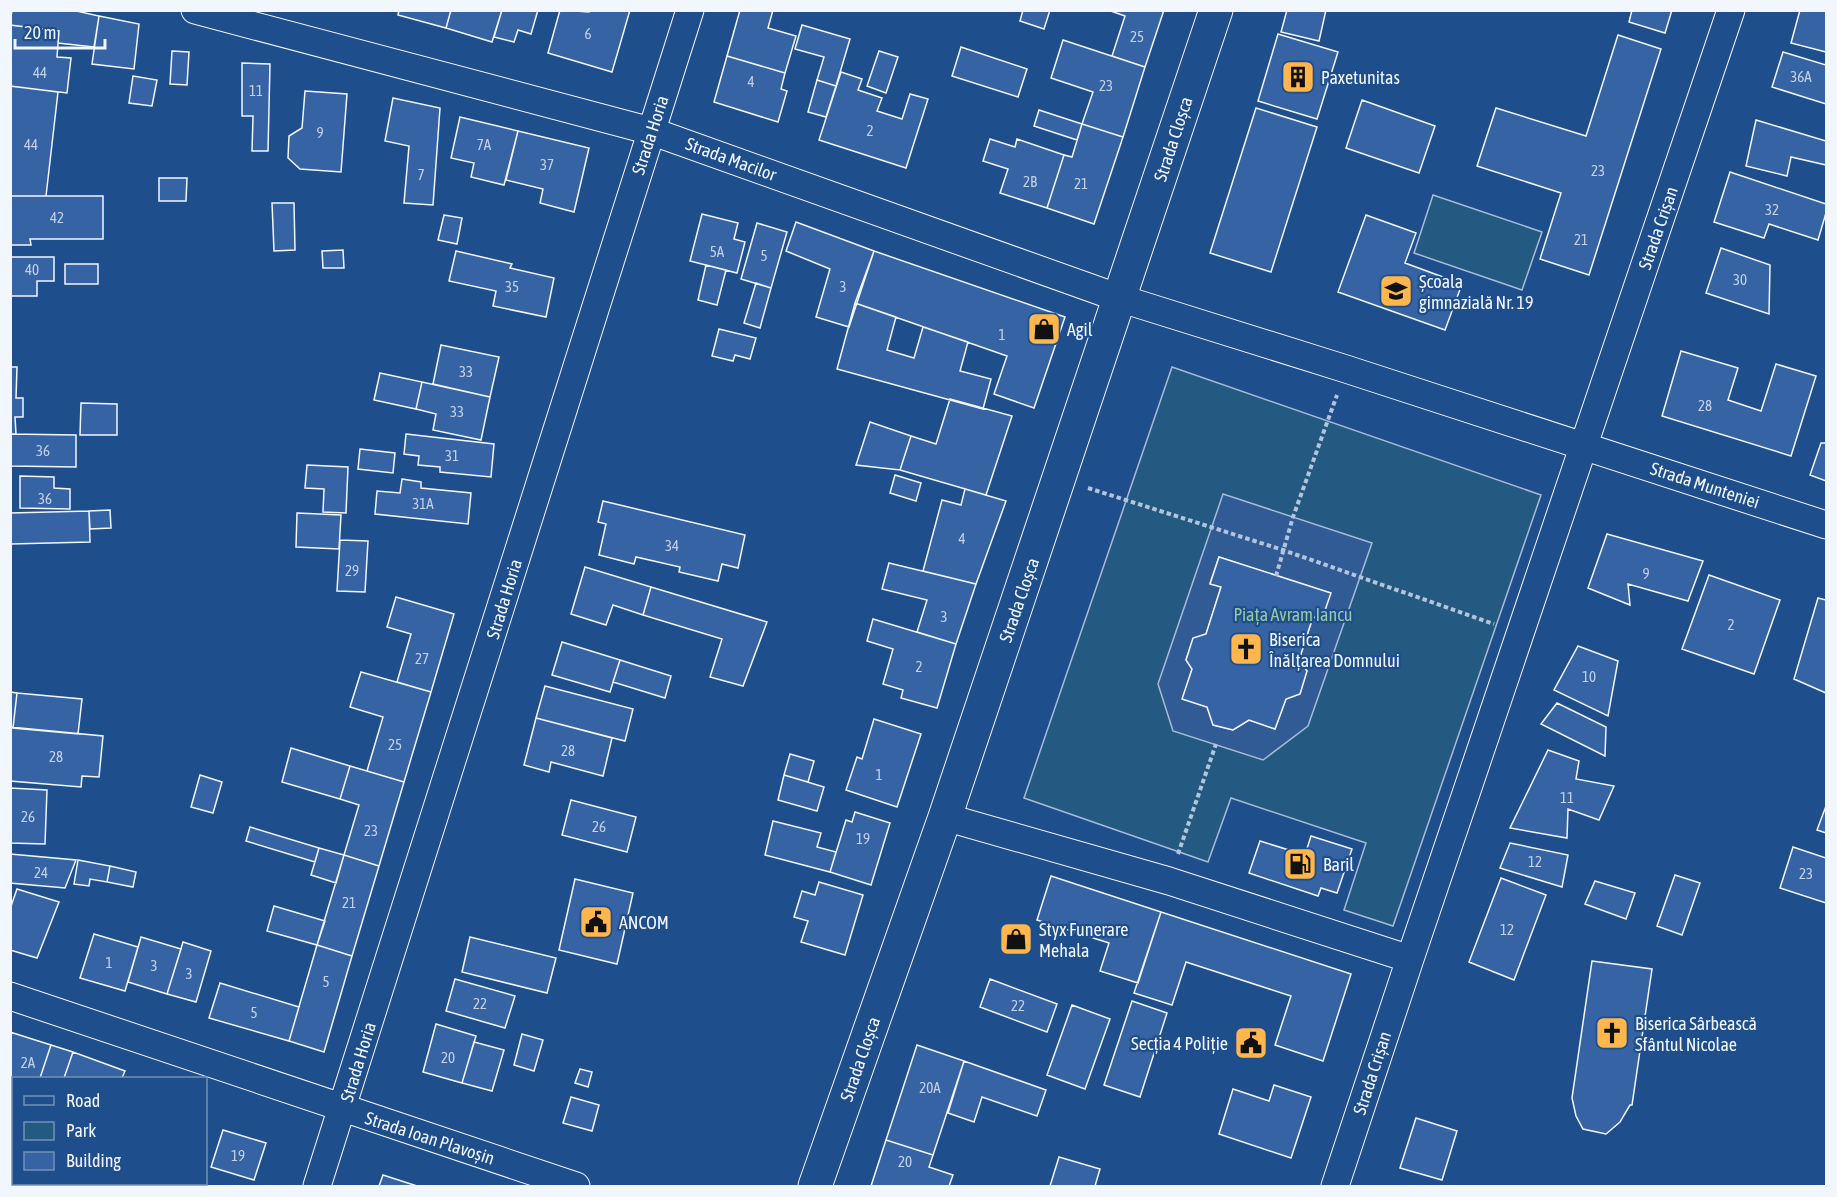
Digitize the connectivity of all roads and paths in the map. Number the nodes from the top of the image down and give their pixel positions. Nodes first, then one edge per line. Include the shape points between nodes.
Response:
1 (195, 10) edge
2 (690, 10) edge
3 (1216, 10) edge
4 (1731, 10) edge
5 (651, 131) junction
6 (1119, 298) junction
7 (1346, 369) junction
8 (1584, 446) junction
9 (1060, 479) junction
10 (1827, 525) edge
11 (1283, 550) junction
12 (1276, 576) dead end
13 (1494, 624) dead end
14 (1216, 744) dead end
15 (945, 817) junction
16 (1169, 881) junction
17 (1410, 959) junction
18 (10, 996) edge
19 (343, 1109) junction
20 (317, 1186) edge
21 (576, 1186) edge
22 (815, 1186) edge
23 (1335, 1186) edge

1 - 5 street, Strada Macilor
2 - 5 street, Strada Horia
3 - 6 main road, Strada Cloșca
4 - 8 street, Strada Crișan
5 - 6 street, Strada Macilor
5 - 19 street, Strada Horia
6 - 7 street
6 - 9 main road, Strada Cloșca
7 - 8 street
7 - 11 path
8 - 10 street, Strada Munteniei
8 - 17 street
9 - 11 path
9 - 15 main road, Strada Cloșca
11 - 12 path
11 - 13 path
14 - 16 path
15 - 16 street
15 - 22 main road, Strada Cloșca
16 - 17 street
17 - 23 street, Strada Crișan
18 - 19 street, Strada Ioan Plavoșin
19 - 20 street, Strada Horia
19 - 21 street, Strada Ioan Plavoșin

